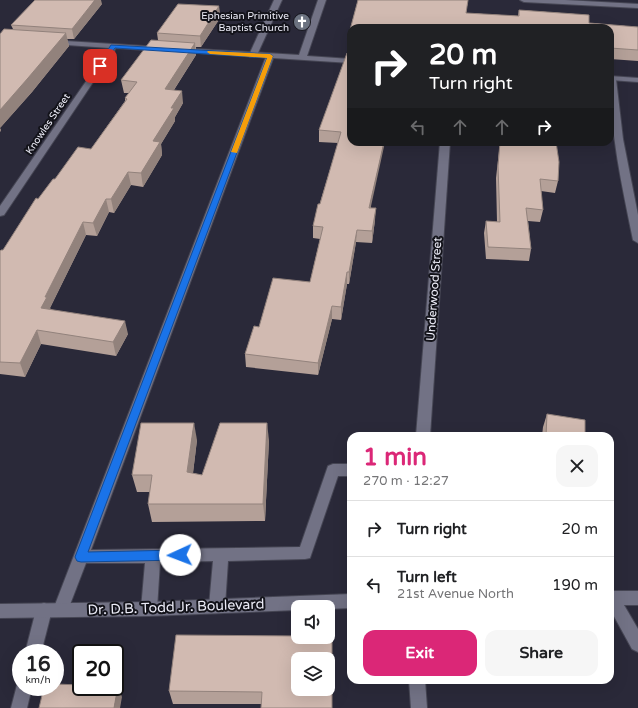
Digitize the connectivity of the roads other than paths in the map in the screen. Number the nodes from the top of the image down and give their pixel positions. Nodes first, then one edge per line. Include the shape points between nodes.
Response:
1 (278, 0) edge
2 (322, 0) edge
3 (524, 0) edge
4 (638, 6) edge
5 (45, 41) edge
6 (114, 46) junction
7 (253, 55) junction
8 (270, 56) junction
9 (302, 58) junction
10 (347, 61) edge
11 (614, 78) edge
12 (638, 80) edge
13 (614, 100) edge
14 (445, 146) edge
15 (0, 213) edge
16 (638, 240) edge
17 (423, 432) edge
18 (347, 470) edge
19 (221, 554) junction
20 (153, 556) junction
21 (81, 557) junction
22 (614, 598) edge
23 (638, 598) edge
24 (347, 601) edge
25 (614, 603) edge
26 (217, 606) junction
27 (149, 609) junction
28 (44, 610) junction
29 (61, 610) junction
30 (0, 611) edge
31 (35, 644) edge
32 (638, 644) edge
33 (417, 684) edge
34 (22, 696) edge
35 (19, 708) edge
36 (419, 708) edge

1 - 7 street
2 - 9 street
3 - 4 street
5 - 6 street
6 - 7 street
6 - 15 street, Knowles Street
7 - 8 street
8 - 9 street
8 - 21 street
9 - 10 street
11 - 12 street
13 - 16 street
14 - 17 street, Underwood Street
18 - 19 street via 333,470 305,552
19 - 20 street
19 - 26 street
20 - 21 street
20 - 27 street
21 - 29 street
22 - 23 street
24 - 26 street, Dr. D.B. Todd Jr. Boulevard
25 - 32 street
26 - 27 street, Dr. D.B. Todd Jr. Boulevard
27 - 29 street, Dr. D.B. Todd Jr. Boulevard
28 - 29 street, Dr. D.B. Todd Jr. Boulevard
28 - 30 street, Dr. D.B. Todd Jr. Boulevard
28 - 31 street
33 - 36 street
34 - 35 street

